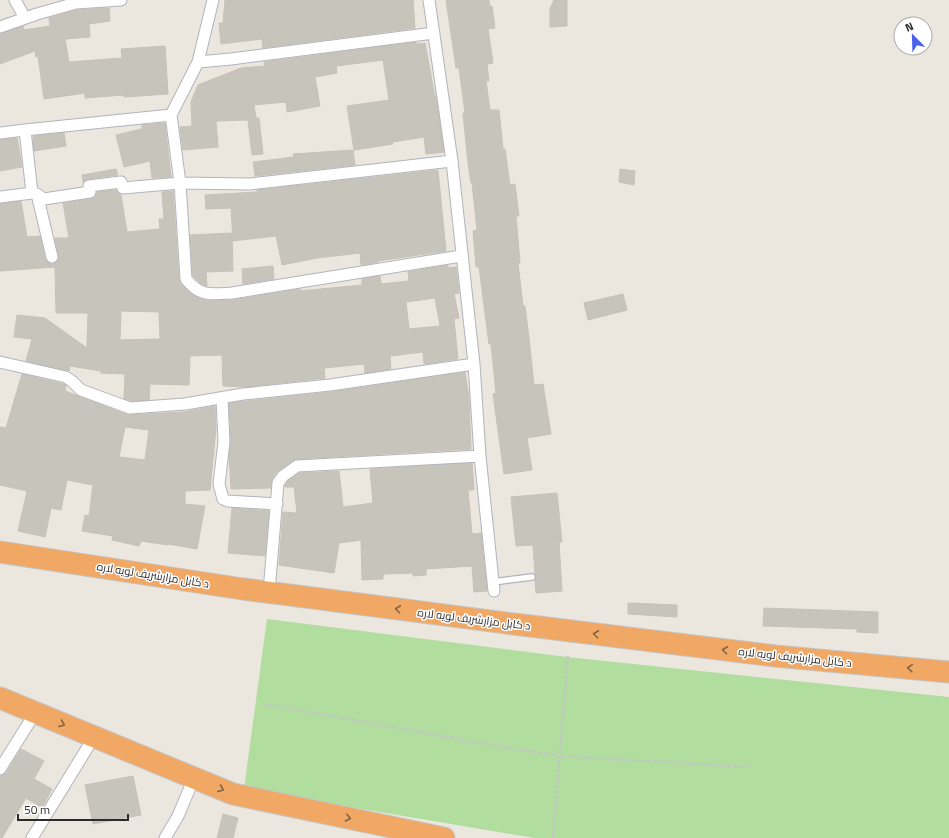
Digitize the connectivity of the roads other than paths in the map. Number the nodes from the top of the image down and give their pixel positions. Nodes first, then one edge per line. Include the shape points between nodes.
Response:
1 (15, 0) edge
2 (121, 0) edge
3 (213, 0) edge
4 (429, 0) edge
5 (25, 18) junction
6 (0, 27) edge
7 (434, 33) junction
8 (198, 62) junction
9 (171, 114) junction
10 (25, 130) junction
11 (0, 133) edge
12 (452, 161) junction
13 (180, 184) junction
14 (34, 193) junction
15 (0, 197) edge
16 (461, 256) junction
17 (52, 257) dead end
18 (0, 362) edge
19 (474, 364) junction
20 (222, 398) junction
21 (480, 456) junction
22 (278, 504) junction
23 (0, 552) edge
24 (532, 578) dead end
25 (494, 587) joint
26 (269, 592) junction
27 (949, 672) edge
28 (0, 698) edge
29 (35, 713) junction
30 (94, 737) junction
31 (0, 769) edge
32 (194, 778) junction
33 (32, 838) edge
34 (165, 838) edge
35 (444, 838) edge

1 - 5 street
2 - 5 street via 76,3
3 - 8 street
4 - 7 street
5 - 6 street
7 - 8 street
7 - 12 street
8 - 9 street
9 - 10 street
9 - 13 street
10 - 11 street
10 - 14 street
12 - 13 street via 250,184
12 - 16 street
13 - 14 street via 123,188 121,182 113,182 89,186 90,192 44,199
13 - 16 street via 186,279 193,288 205,294 232,293
14 - 15 street
14 - 17 street
16 - 19 street
18 - 20 street via 66,377 81,390 130,408
19 - 20 street
19 - 21 street
20 - 22 street via 224,442 220,484 223,499
21 - 22 street via 297,466 283,476 278,484
21 - 25 street
22 - 26 street
23 - 26 highway, د کابل مزارشریف لویه لاره
24 - 25 lane
27 -> 26 highway, د کابل مزارشریف لویه لاره via 767,655
28 - 29 highway
29 -> 30 highway
29 - 31 street
30 - 32 highway
30 - 33 street
32 - 34 street via 178,816
32 -> 35 highway via 233,794

